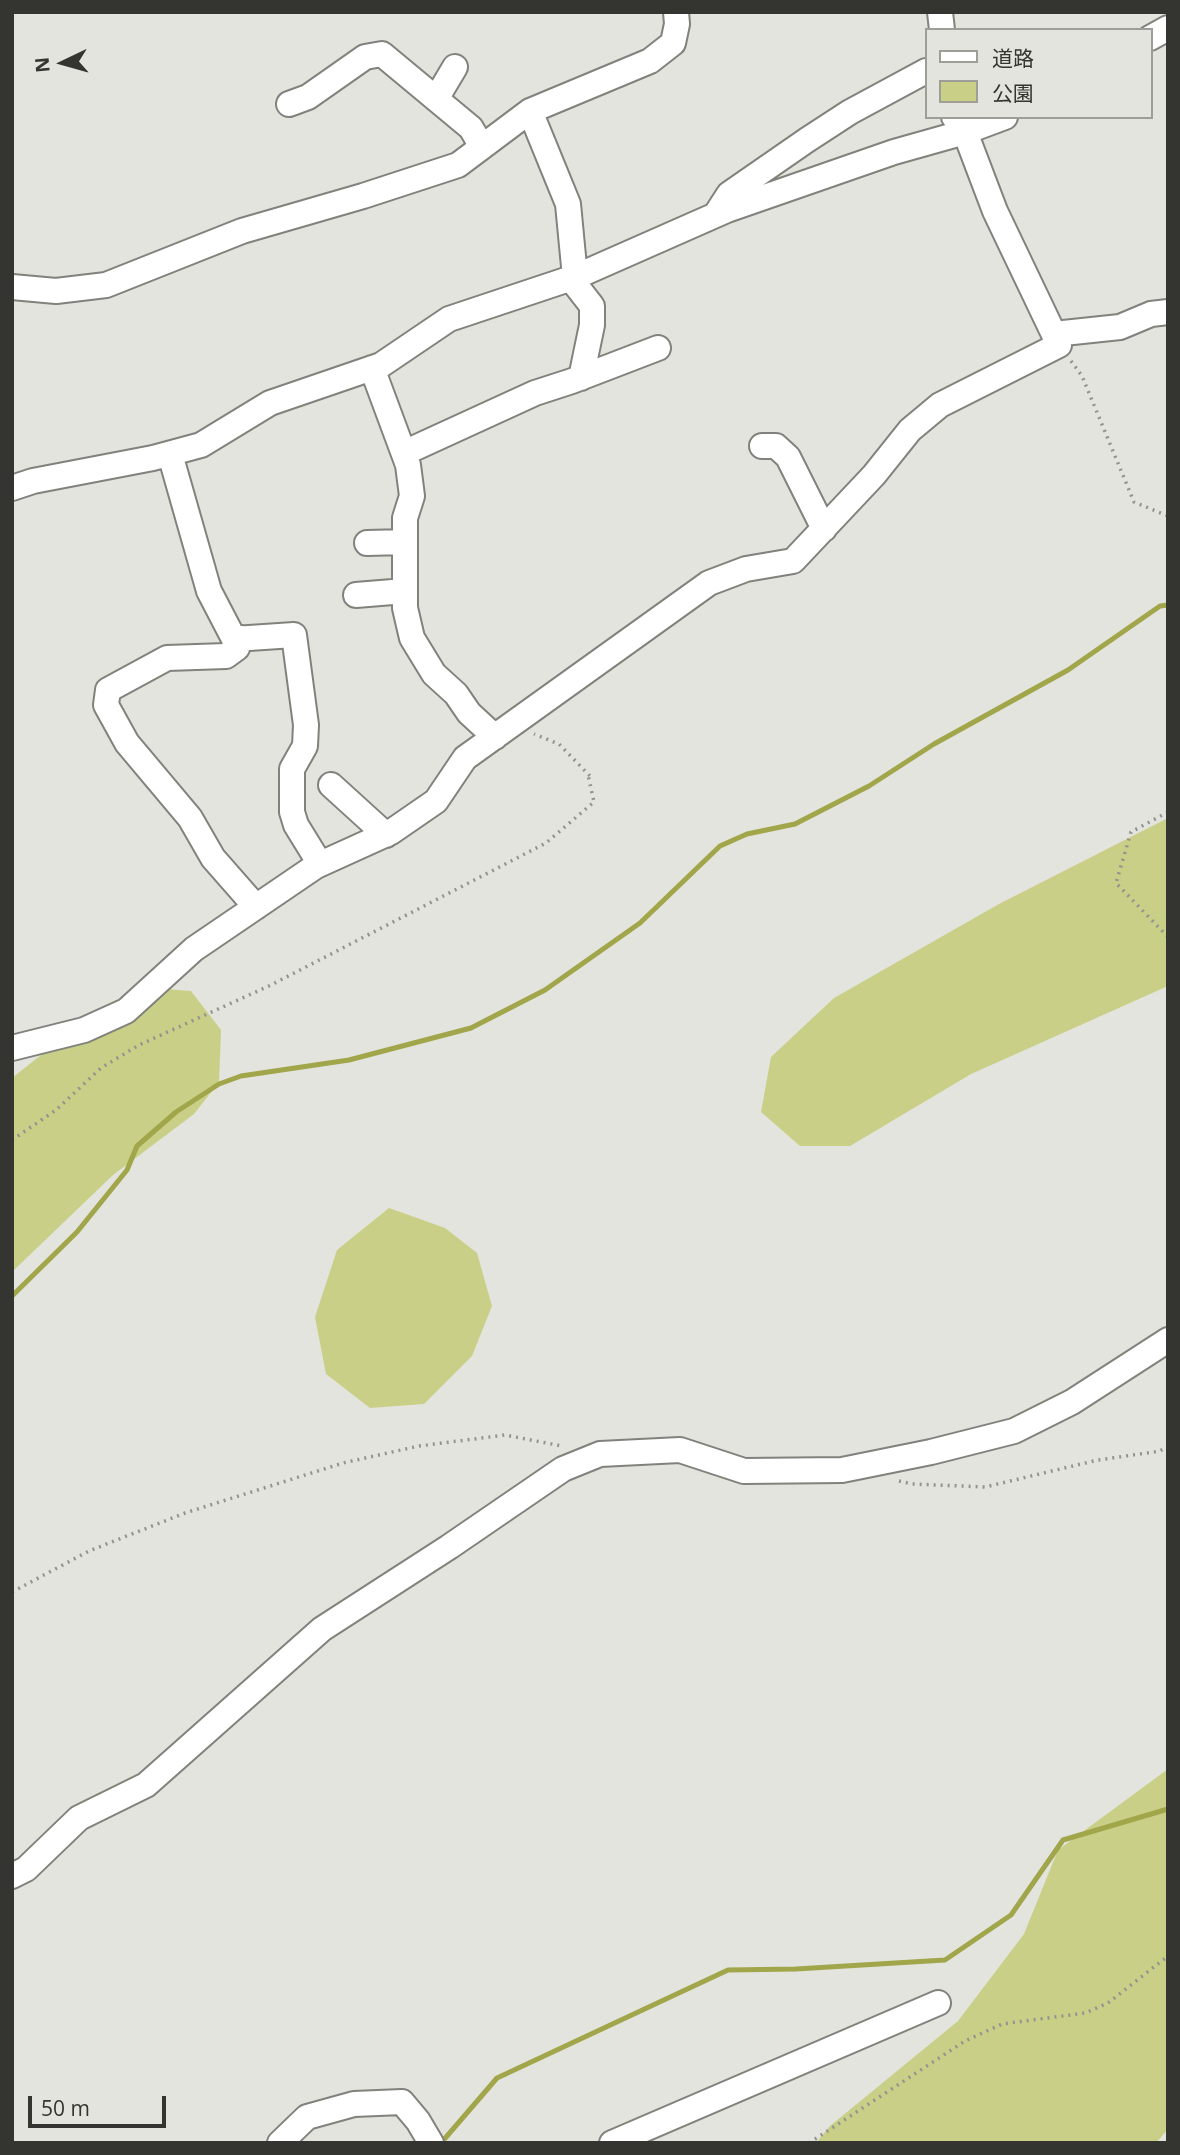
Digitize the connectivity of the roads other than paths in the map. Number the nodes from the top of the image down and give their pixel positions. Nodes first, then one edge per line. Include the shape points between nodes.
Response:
1 (676, 12) edge
2 (1168, 28) edge
3 (1152, 37) edge
4 (455, 67) dead end
5 (925, 72) edge
6 (436, 99) junction
7 (289, 104) dead end
8 (530, 111) junction
9 (994, 119) edge
10 (959, 125) edge
11 (482, 147) junction
12 (716, 215) junction
13 (573, 278) junction
14 (12, 287) edge
15 (1168, 312) edge
16 (1057, 339) junction
17 (658, 348) dead end
18 (372, 368) junction
19 (581, 378) junction
20 (762, 446) dead end
21 (404, 453) junction
22 (170, 454) junction
23 (12, 488) edge
24 (824, 529) junction
25 (405, 542) junction
26 (367, 544) dead end
27 (405, 591) junction
28 (356, 595) dead end
29 (241, 638) junction
30 (503, 731) junction
31 (331, 785) dead end
32 (386, 835) junction
33 (320, 864) junction
34 (256, 907) junction
35 (12, 1048) edge
36 (1168, 1340) edge
37 (12, 1876) edge
38 (938, 2003) dead end
39 (430, 2141) edge
40 (280, 2143) edge
41 (612, 2143) edge

1 - 8 street via 673,43 650,61
2 - 3 street
4 - 6 street
5 - 12 street via 807,140 729,194
6 - 7 street via 382,54 365,57 308,97
6 - 11 street via 471,128
8 - 11 street
8 - 13 street via 568,204
9 - 10 street
10 - 12 street
10 - 16 street
11 - 14 street via 458,165 242,231 106,285 56,291
12 - 13 street
13 - 18 street via 449,319
13 - 19 street via 592,306
15 - 16 street
16 - 24 street via 940,405 910,430
17 - 19 street
18 - 21 street
18 - 22 street via 270,403 201,445
19 - 21 street via 535,393
20 - 24 street via 776,446 788,457
21 - 25 street via 412,496 405,518
22 - 23 street
22 - 29 street via 209,591 234,639
24 - 30 street via 793,561 746,569 709,583
25 - 26 street
25 - 27 street
27 - 28 street
27 - 30 street via 412,638 434,674 469,713
29 - 33 street via 295,635 306,726 305,746 292,769 292,812
29 - 34 street via 226,656 167,658 108,690 106,705 127,743 190,818 213,858
30 - 32 street via 465,758 436,801
31 - 32 street
32 - 33 street
33 - 34 street
34 - 35 street via 194,949 126,1011 84,1030
36 - 37 street via 1072,1402 1014,1431 931,1452 842,1470 744,1471 680,1450 600,1454 563,1469 322,1629 146,1785 79,1818 26,1869
38 - 41 street
39 - 40 street via 402,2102 354,2104 307,2117

